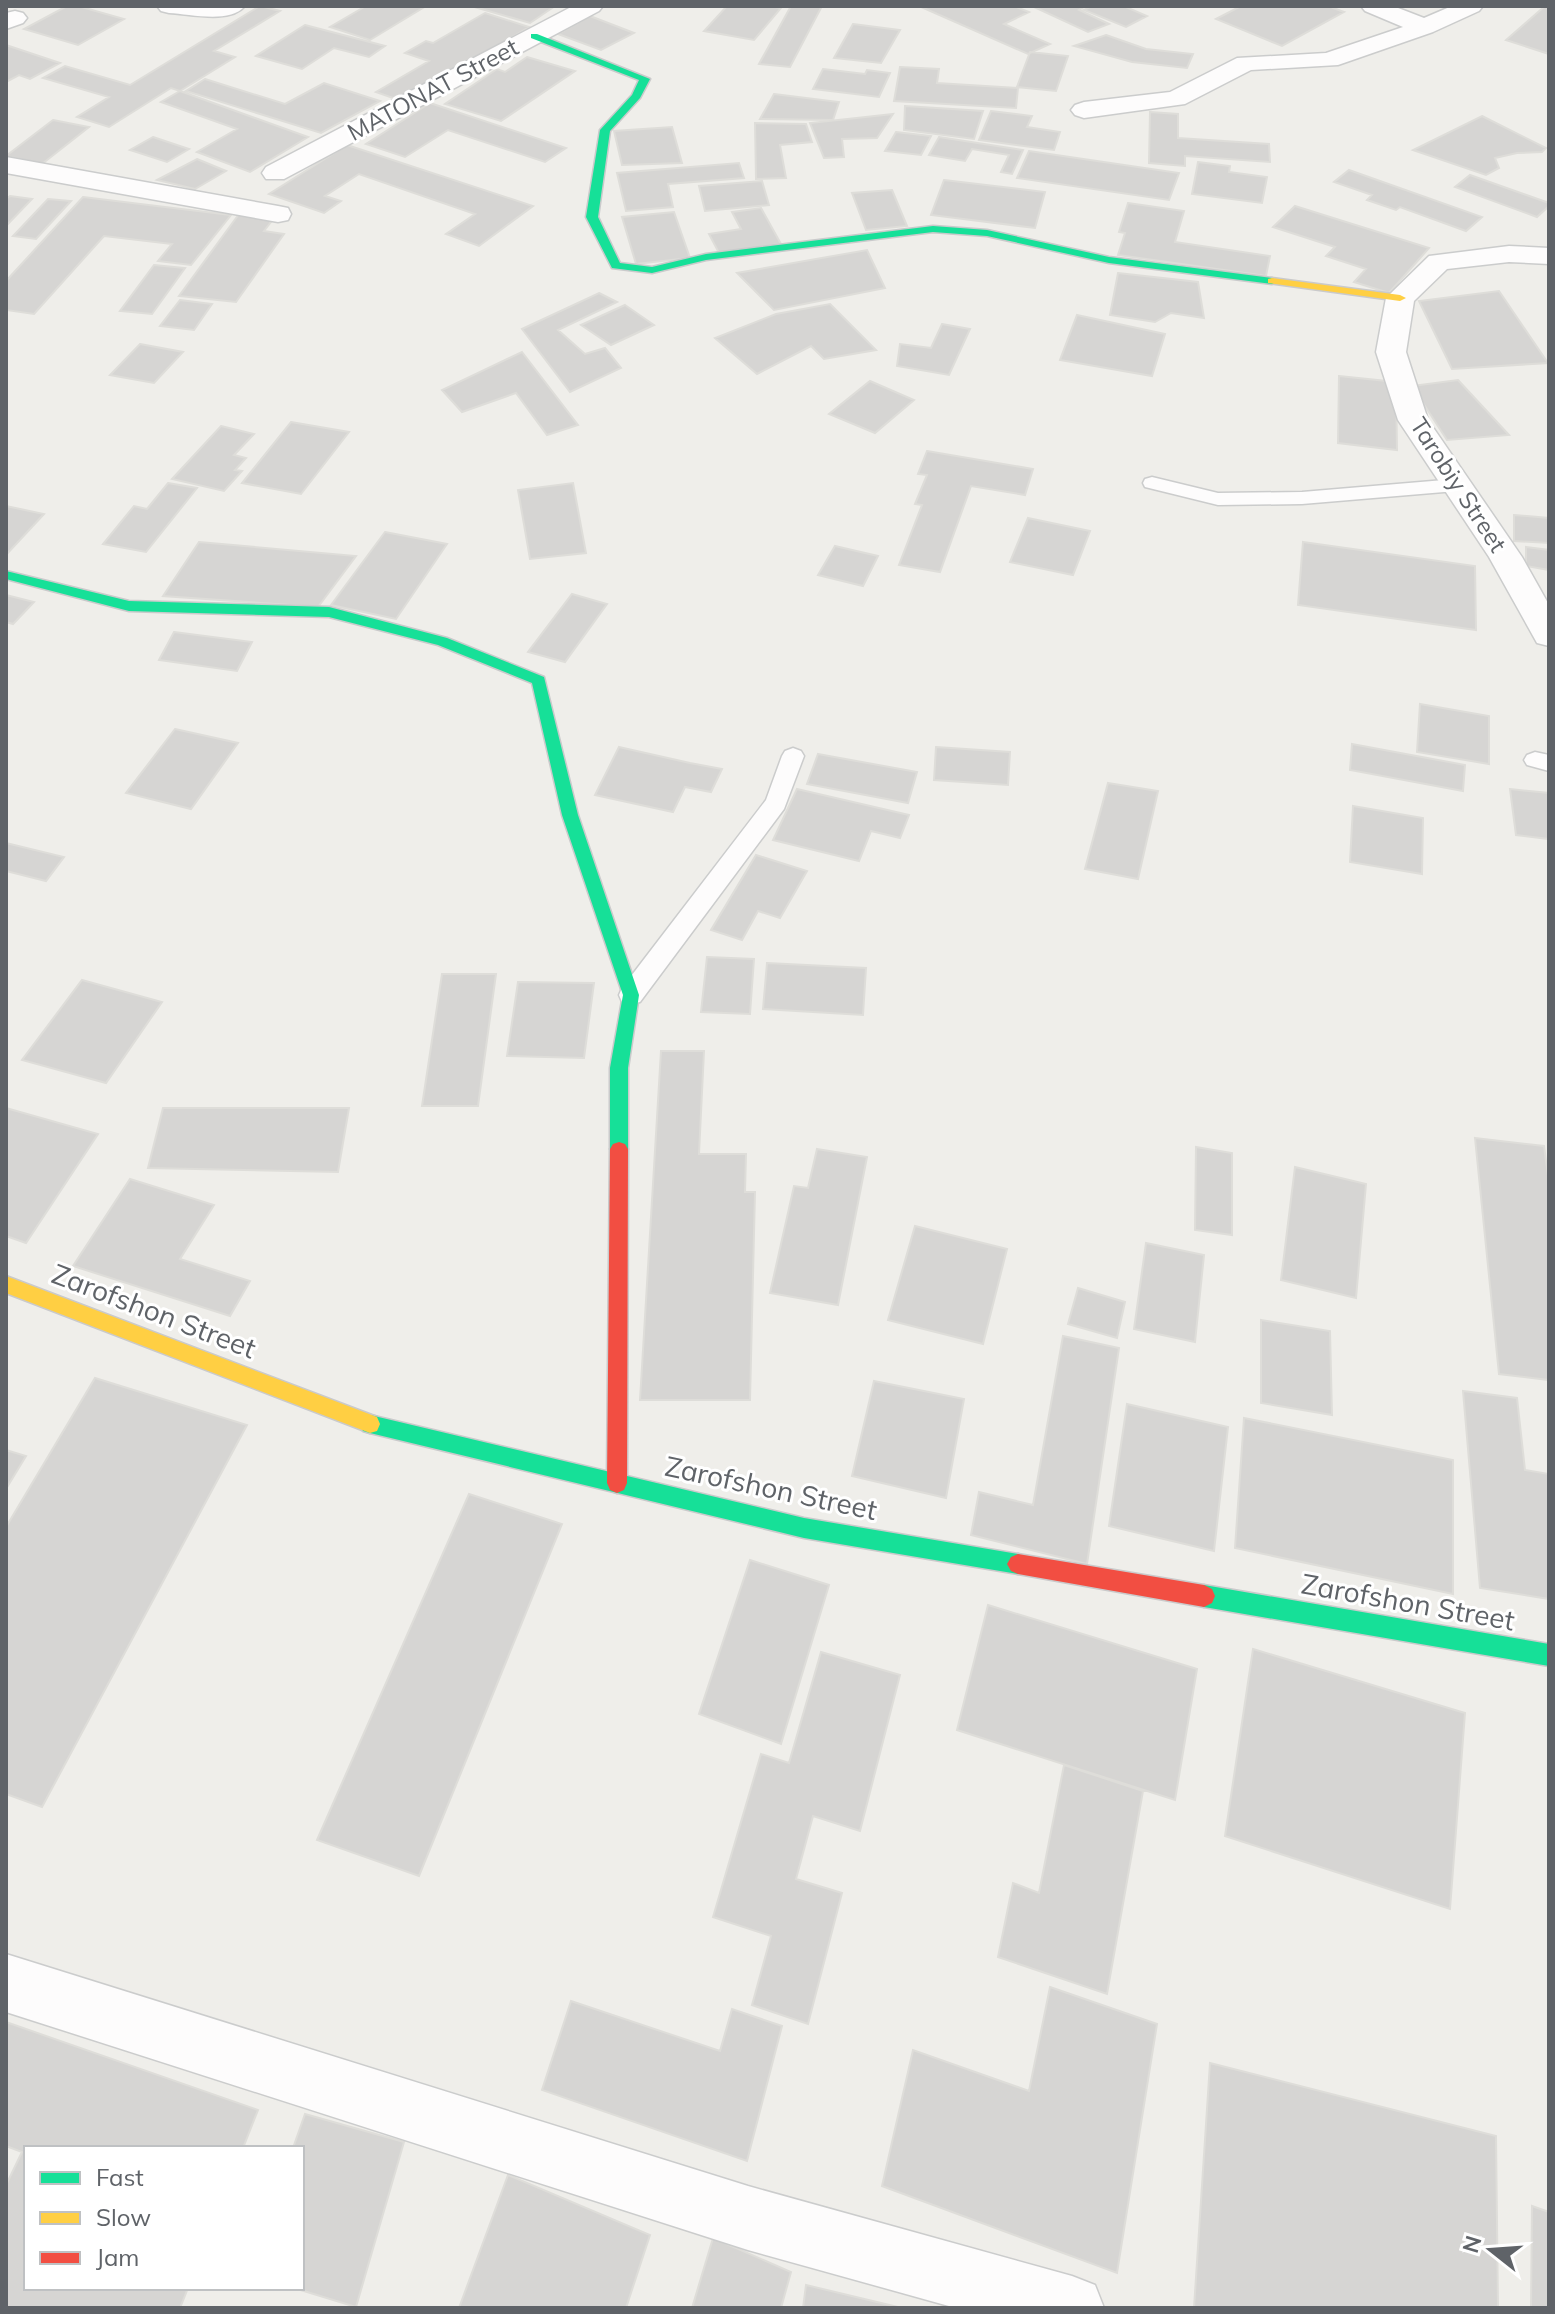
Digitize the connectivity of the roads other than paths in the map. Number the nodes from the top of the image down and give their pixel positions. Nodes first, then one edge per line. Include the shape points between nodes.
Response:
1 (169, 6) edge
2 (233, 6) edge
3 (591, 6) edge
4 (1373, 6) edge
5 (1471, 6) edge
6 (1425, 27) junction
7 (534, 36) junction
8 (1084, 110) dead end
9 (6, 165) edge
10 (275, 173) dead end
11 (278, 214) dead end
12 (1549, 256) edge
13 (1400, 298) junction
14 (1152, 483) dead end
15 (1456, 485) junction
16 (6, 575) edge
17 (1549, 635) edge
18 (793, 756) dead end
19 (631, 995) junction
20 (6, 1284) edge
21 (617, 1483) junction
22 (1549, 1655) edge
23 (6, 1983) edge
24 (1072, 2308) edge

1 - 2 street
3 - 7 street, MATONAT Street
4 - 6 street
5 - 6 street
6 - 8 street via 1329,60 1246,63 1176,99
7 - 10 street, MATONAT Street
7 - 13 street via 645,79 605,130 592,217 616,266 652,270 706,257 933,229 987,233 1109,260
9 - 11 street
12 - 13 street via 1509,254 1439,262
13 - 15 street, Tarobiy Street via 1391,352 1413,420
14 - 15 lane via 1218,499
15 - 17 street, Tarobiy Street
16 - 19 street via 129,606 329,612 442,641 539,680 570,815
18 - 19 lane via 776,803
19 - 21 street via 619,1068
20 - 21 street, Zarofshon Street via 365,1423
21 - 22 street, Zarofshon Street via 804,1528
23 - 24 street via 748,2218

